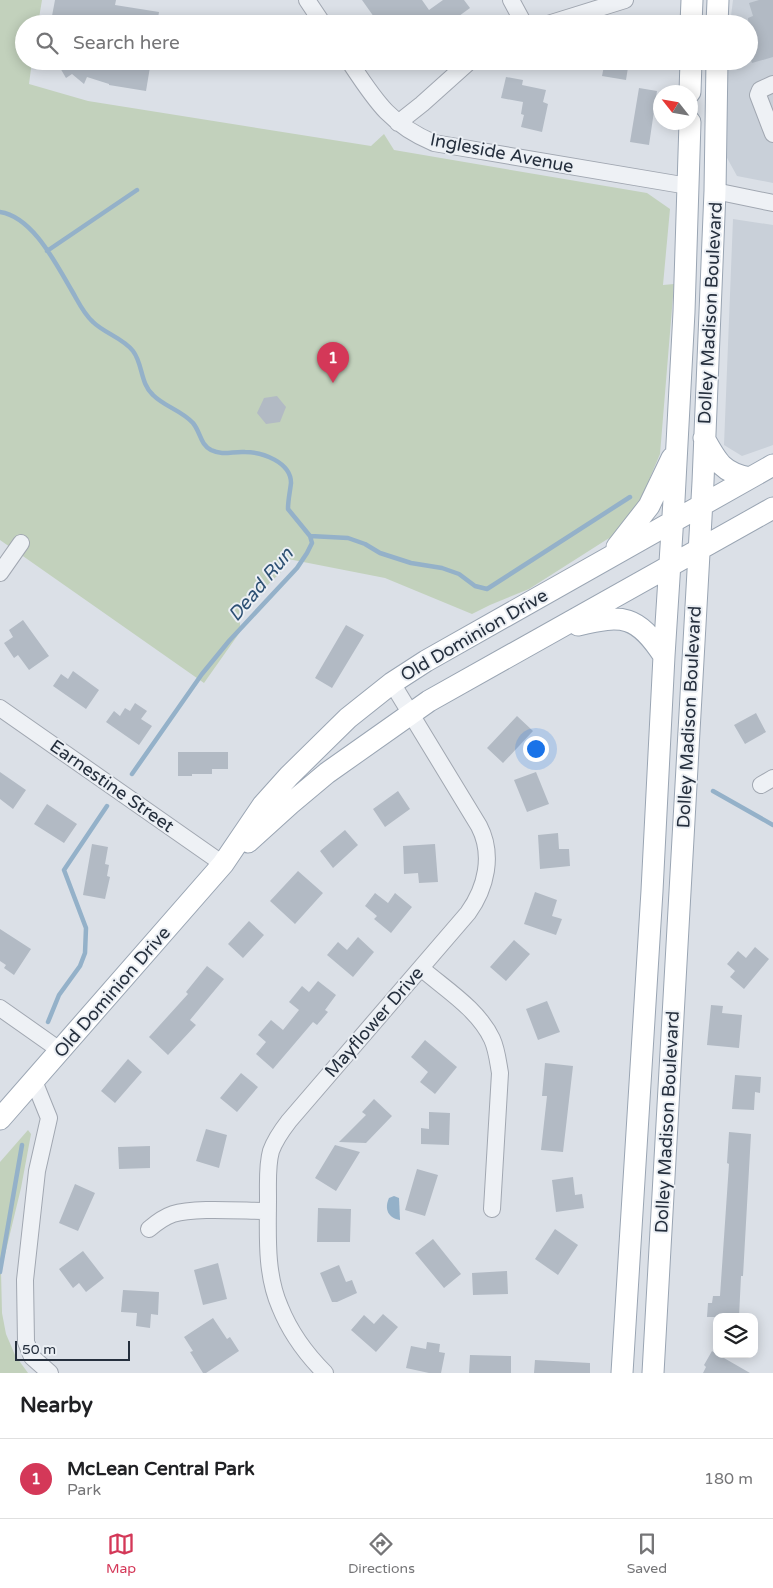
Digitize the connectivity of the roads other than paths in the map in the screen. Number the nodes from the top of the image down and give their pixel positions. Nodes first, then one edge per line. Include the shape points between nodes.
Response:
1 (306, 0) edge
2 (511, 0) edge
3 (625, 0) edge
4 (692, 0) edge
5 (718, 0) edge
6 (317, 15) edge
7 (519, 15) edge
8 (577, 15) edge
9 (691, 15) edge
10 (717, 15) edge
11 (355, 70) edge
12 (460, 70) edge
13 (691, 70) edge
14 (717, 70) edge
15 (773, 84) edge
16 (690, 85) edge
17 (398, 123) junction
18 (690, 130) edge
19 (773, 134) edge
20 (689, 147) junction
21 (688, 186) junction
22 (715, 191) junction
23 (773, 203) edge
24 (713, 257) junction
25 (704, 438) junction
26 (676, 446) junction
27 (773, 465) edge
28 (750, 478) junction
29 (701, 507) junction
30 (773, 508) edge
31 (673, 522) junction
32 (20, 543) dead end
33 (698, 550) junction
34 (608, 558) junction
35 (670, 565) junction
36 (0, 572) edge
37 (553, 632) junction
38 (664, 656) junction
39 (392, 683) junction
40 (0, 708) edge
41 (411, 713) junction
42 (223, 864) junction
43 (421, 968) junction
44 (0, 1008) edge
45 (61, 1051) junction
46 (34, 1081) junction
47 (0, 1119) edge
48 (492, 1209) dead end
49 (268, 1211) junction
50 (149, 1229) dead end
51 (50, 1373) edge
52 (325, 1373) edge
53 (622, 1373) edge
54 (653, 1373) edge

1 - 6 street
2 - 7 street
3 - 8 street
4 - 9 main road
5 - 10 main road
11 - 17 street, Ingleside Avenue via 383,109
12 - 17 street
13 - 16 main road
14 - 22 main road, Dolley Madison Boulevard
15 - 19 street via 760,90 758,95
17 - 21 street, Ingleside Avenue via 434,143
18 - 20 main road, Dolley Madison Boulevard
20 - 21 main road, Dolley Madison Boulevard
20 - 22 main road via 701,178
21 - 24 main road via 700,202
21 - 26 main road, Dolley Madison Boulevard
22 - 23 street
22 - 24 main road, Dolley Madison Boulevard
24 - 25 main road, Dolley Madison Boulevard
25 - 28 main road via 723,467
25 - 29 main road, Dolley Madison Boulevard
26 - 31 main road, Dolley Madison Boulevard
26 - 34 main road via 649,506
27 - 28 main road, Old Dominion Drive
28 - 29 main road, Old Dominion Drive
29 - 31 main road, Old Dominion Drive
29 - 33 main road, Dolley Madison Boulevard
30 - 33 main road, Old Dominion Drive
31 - 34 main road, Old Dominion Drive
31 - 35 main road, Dolley Madison Boulevard
32 - 36 street
33 - 35 main road, Old Dominion Drive
33 - 54 main road, Dolley Madison Boulevard
34 - 39 main road, Old Dominion Drive via 466,637
35 - 37 main road, Old Dominion Drive
35 - 38 main road, Dolley Madison Boulevard
37 - 38 main road via 604,619 625,620 645,631
37 - 41 main road, Old Dominion Drive
38 - 53 main road, Dolley Madison Boulevard
39 - 41 street, Mayflower Drive
39 - 42 main road, Old Dominion Drive via 348,718 294,771 263,805
40 - 42 street, Earnestine Street
41 - 42 main road, Old Dominion Drive via 314,784
41 - 43 street, Mayflower Drive via 484,835 487,854 486,874 474,904
42 - 45 main road, Old Dominion Drive
43 - 48 street via 482,1023 498,1056 500,1074
43 - 49 street, Mayflower Drive via 282,1130 269,1161
44 - 45 street
45 - 46 main road, Old Dominion Drive
46 - 47 main road, Old Dominion Drive
46 - 51 street via 49,1118 37,1171 26,1270 26,1342 32,1357
49 - 50 street via 188,1211 173,1214
49 - 52 street, Mayflower Drive via 271,1280 279,1306 300,1344

